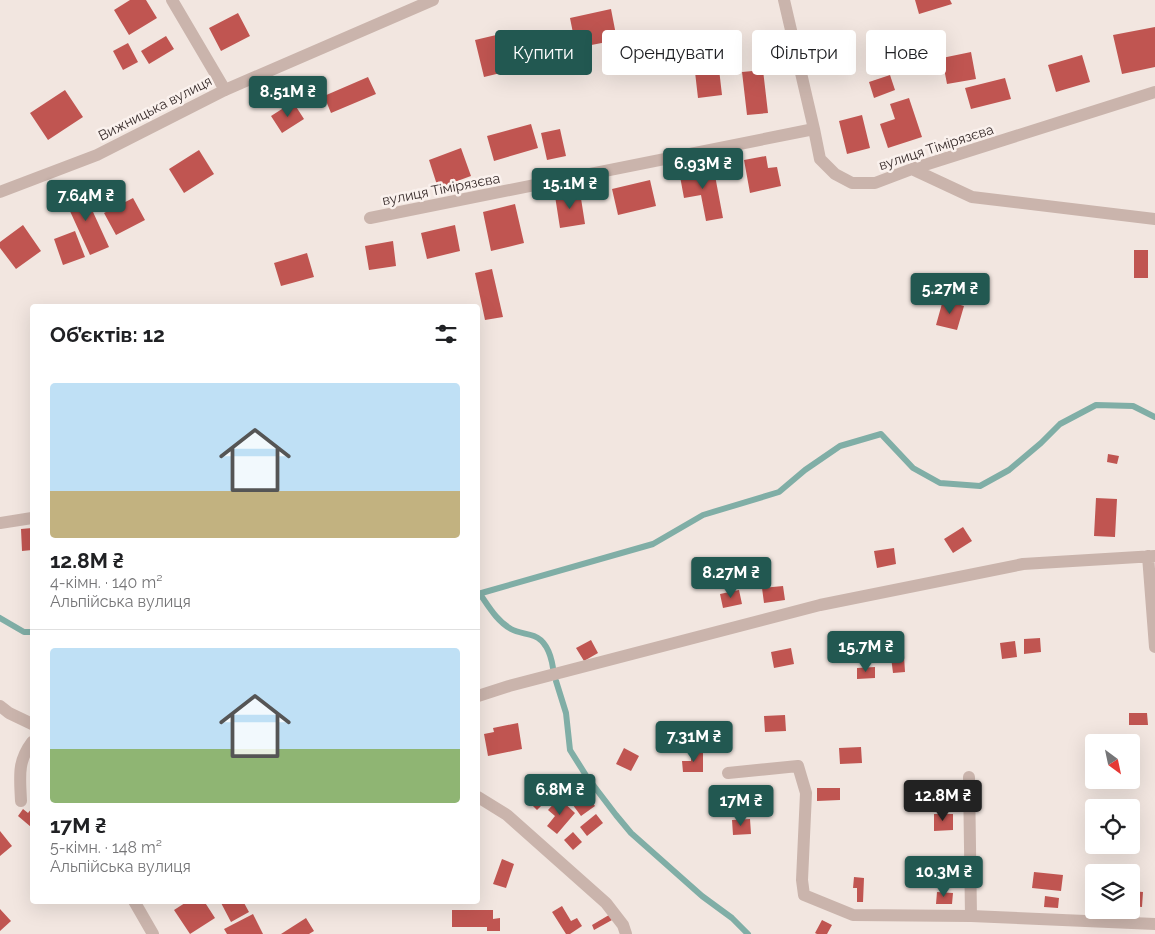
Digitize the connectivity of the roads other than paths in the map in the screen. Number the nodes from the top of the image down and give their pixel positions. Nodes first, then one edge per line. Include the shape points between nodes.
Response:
1 (172, 0) edge
2 (433, 0) edge
3 (784, 0) edge
4 (225, 90) junction
5 (1155, 92) edge
6 (814, 130) junction
7 (912, 169) junction
8 (0, 192) edge
9 (370, 218) dead end
10 (1155, 219) edge
11 (30, 518) edge
12 (0, 522) edge
13 (1152, 556) edge
14 (1155, 647) edge
15 (480, 695) edge
16 (0, 706) edge
17 (30, 723) edge
18 (30, 745) edge
19 (728, 773) dead end
20 (969, 777) dead end
21 (480, 797) edge
22 (21, 800) dead end
23 (136, 904) edge
24 (971, 916) junction
25 (1155, 924) edge
26 (152, 934) edge
27 (626, 934) edge

1 - 4 street
2 - 4 street, Вижницька вулиця
3 - 6 street
4 - 8 street, Вижницька вулиця via 97,155
5 - 7 street, вулиця Тімірязєва
6 - 7 street, вулиця Тімірязєва via 820,159 835,174 852,183 874,183
6 - 9 street, вулиця Тімірязєва
7 - 10 street via 972,198
11 - 12 street
13 - 14 street
13 - 15 street via 1023,564 820,605
16 - 17 street
18 - 22 street via 20,768
19 - 24 street via 798,766 806,793 804,895 853,915
20 - 24 street
21 - 27 street via 507,815 606,903
23 - 26 street
24 - 25 street

